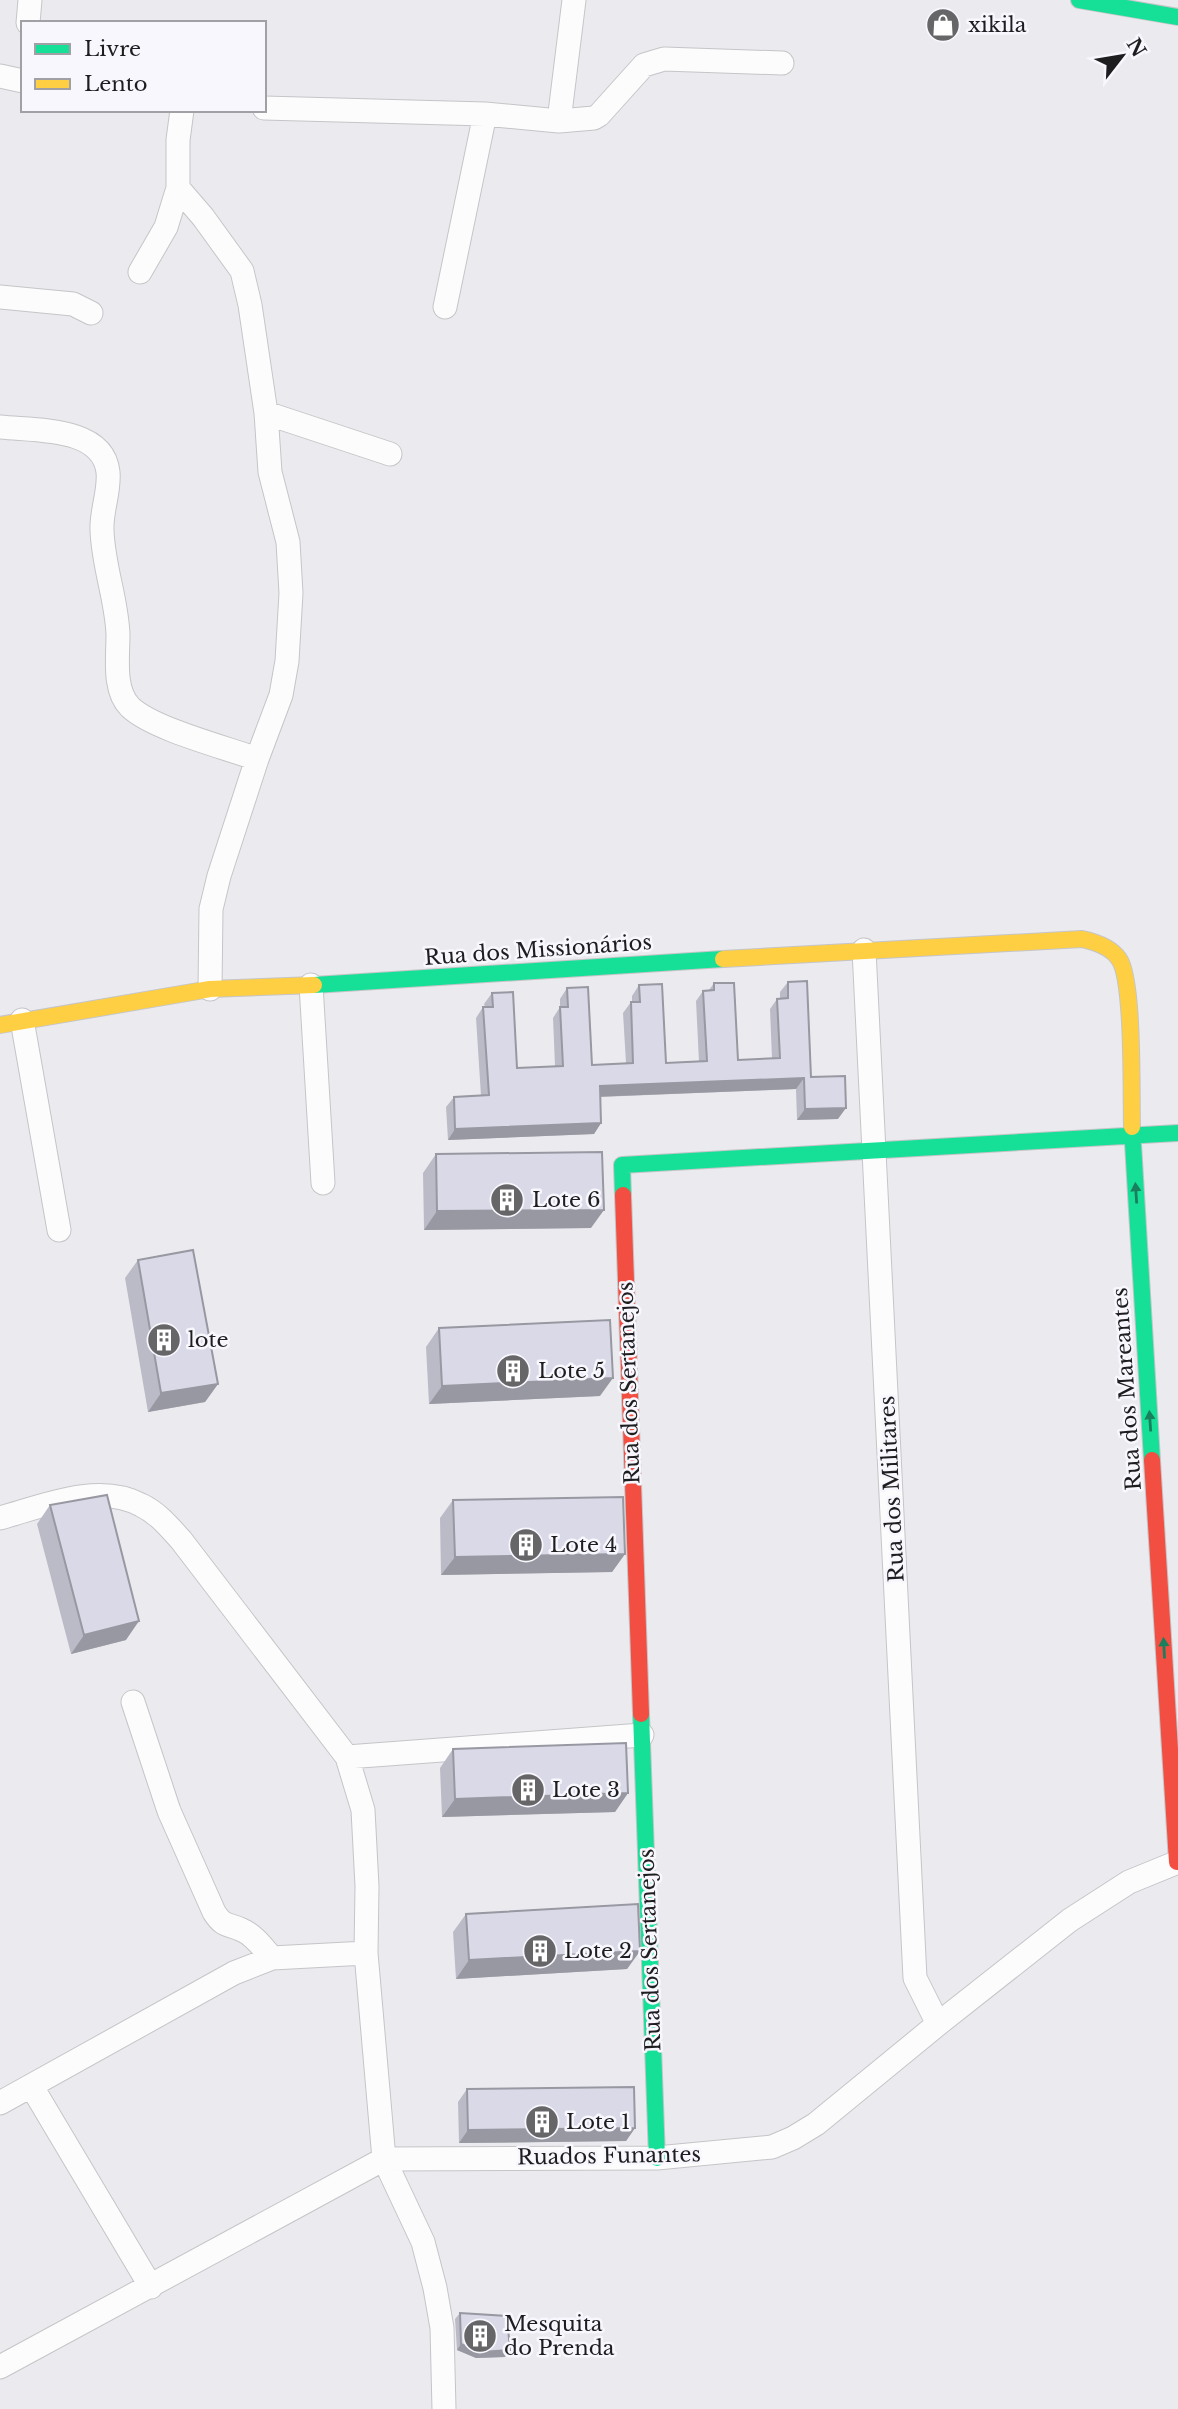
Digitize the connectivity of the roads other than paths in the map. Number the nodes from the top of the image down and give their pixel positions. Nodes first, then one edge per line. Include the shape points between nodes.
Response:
1 (30, 0) edge
2 (574, 0) edge
3 (1079, 0) edge
4 (1117, 7) junction
5 (1178, 17) edge
6 (28, 21) edge
7 (1161, 29) dead end
8 (782, 63) dead end
9 (0, 76) edge
10 (21, 81) edge
11 (266, 108) edge
12 (182, 112) edge
13 (485, 114) junction
14 (559, 121) junction
15 (178, 188) junction
16 (140, 272) dead end
17 (0, 297) edge
18 (445, 307) dead end
19 (91, 313) dead end
20 (266, 413) junction
21 (0, 427) edge
22 (390, 454) dead end
23 (257, 759) junction
24 (1082, 939) joint
25 (863, 950) junction
26 (311, 985) junction
27 (210, 989) junction
28 (11, 1022) edge
29 (1178, 1133) edge
30 (1132, 1136) junction
31 (875, 1150) junction
32 (323, 1183) dead end
33 (59, 1230) dead end
34 (0, 1518) edge
35 (1169, 1578) edge
36 (133, 1702) dead end
37 (642, 1735) junction
38 (347, 1758) junction
39 (1177, 1862) edge
40 (366, 1953) junction
41 (272, 1958) junction
42 (937, 2024) junction
43 (32, 2087) junction
44 (0, 2103) edge
45 (657, 2158) junction
46 (384, 2159) junction
47 (151, 2287) junction
48 (0, 2367) edge
49 (444, 2409) edge

1 - 6 street
2 - 14 street
3 - 4 street
4 - 5 street
4 - 7 street
8 - 14 street via 650,61 600,115
9 - 10 street
11 - 13 street
12 - 15 street
13 - 14 street
13 - 18 street
15 - 16 street via 166,227
15 - 20 street via 242,271
17 - 19 street via 73,304
20 - 22 street
20 - 23 street via 270,472 288,542 291,593 281,695
21 - 23 street via 71,435 90,442 105,462 103,540 117,626 118,680 127,704 149,721
23 - 27 street via 211,909
24 - 25 street, Rua dos Missionários
24 - 30 street, Rua dos Mareantes via 1108,947 1127,973
25 - 26 street, Rua dos Missionários
25 - 31 street, Rua dos Militares
26 - 27 street, Rua dos Missionários
26 - 32 street
27 - 28 street, Rua dos Missionários
28 - 33 street
29 - 30 street, Rua dos Sertanejos
30 - 31 street, Rua dos Sertanejos
35 -> 30 street, Rua dos Mareantes
31 - 37 street, Rua dos Sertanejos via 622,1165
31 - 42 street, Rua dos Militares via 915,1978
34 - 38 street via 99,1495 141,1504 181,1540
39 -> 35 street, Rua dos Mareantes
36 - 41 street via 169,1811 214,1912 220,1922 242,1929
37 - 38 street
37 - 45 street, Rua dos Sertanejos
38 - 40 street via 363,1810
39 - 42 street, Ruados Funantes via 1129,1882 1070,1920
40 - 41 street
40 - 46 street
41 - 43 street via 210,1986
42 - 45 street, Ruados Funantes via 793,2138 772,2147
43 - 44 street
43 - 47 street
45 - 46 street, Ruados Funantes
46 - 47 street, Ruados Funantes
46 - 49 street via 423,2242 435,2288 442,2328
47 - 48 street, Ruados Funantes

